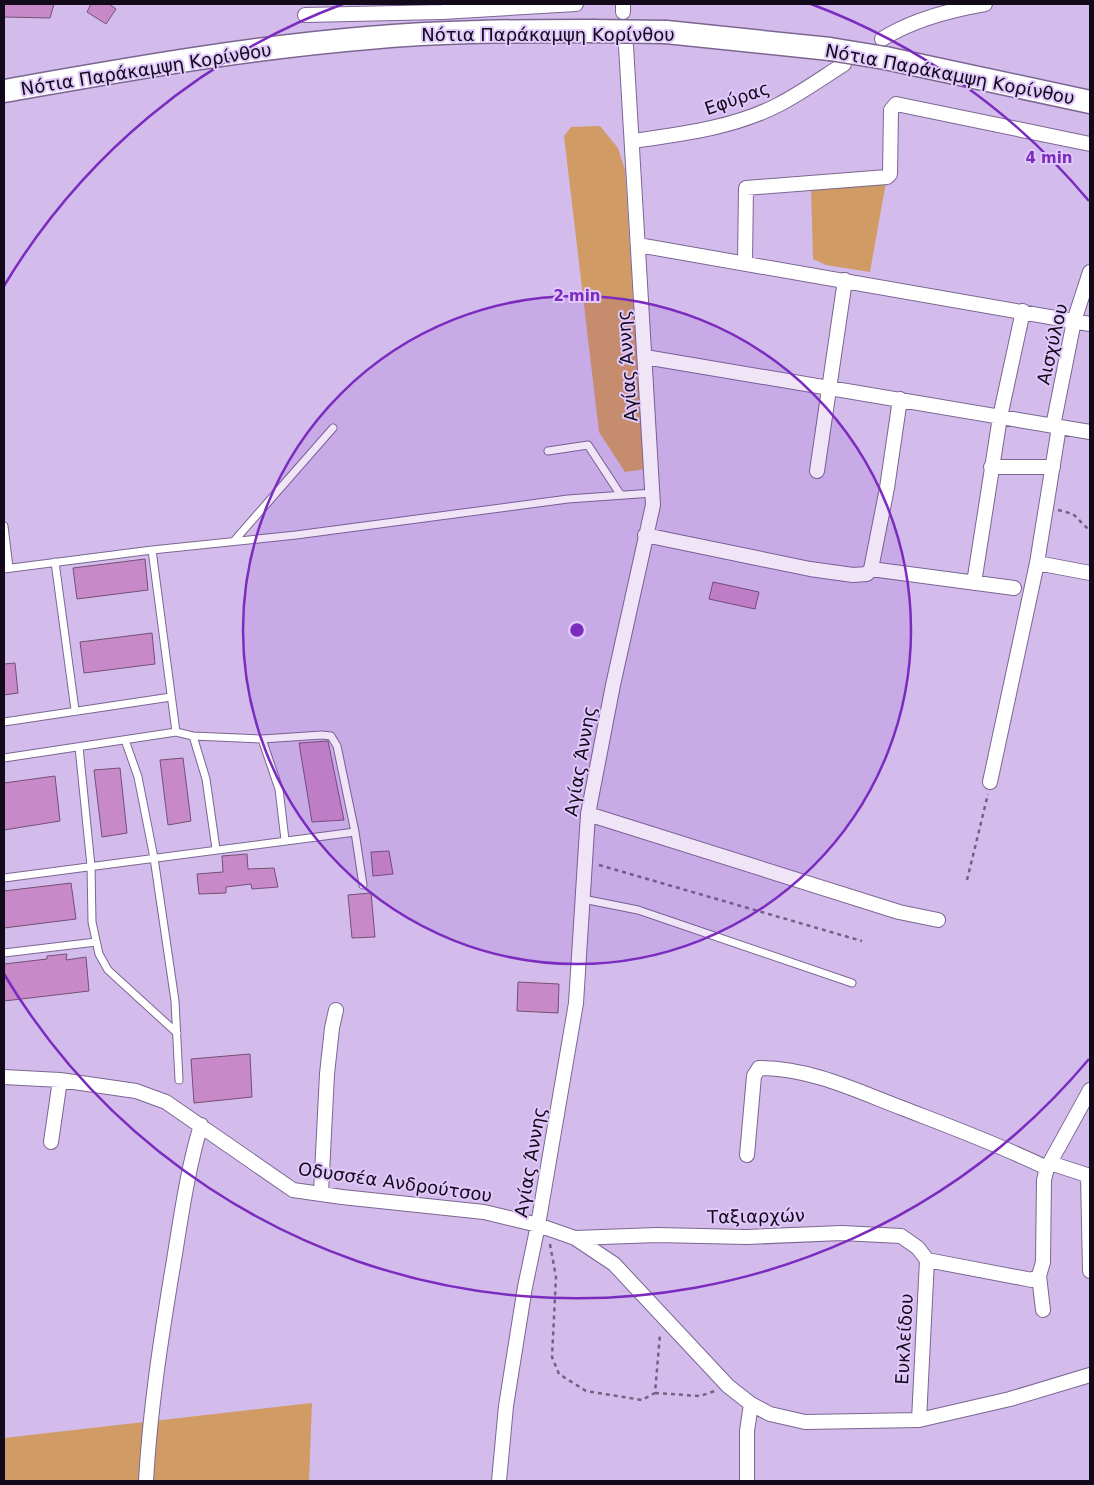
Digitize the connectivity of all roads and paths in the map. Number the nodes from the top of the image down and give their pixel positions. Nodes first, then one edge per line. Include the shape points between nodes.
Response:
1 (576, 4) edge
2 (985, 4) edge
3 (305, 15) dead end
4 (626, 46) dead end
5 (883, 48) junction
6 (837, 56) junction
7 (4, 91) edge
8 (1090, 102) edge
9 (633, 141) junction
10 (1090, 144) edge
11 (638, 245) junction
12 (745, 262) junction
13 (1090, 272) edge
14 (845, 280) junction
15 (1023, 311) junction
16 (1074, 321) junction
17 (1090, 324) edge
18 (645, 357) junction
19 (829, 387) junction
20 (900, 399) junction
21 (1000, 417) junction
22 (1056, 426) junction
23 (333, 428) dead end
24 (1090, 432) edge
25 (548, 451) dead end
26 (991, 467) junction
27 (1053, 467) junction
28 (817, 471) dead end
29 (653, 493) junction
30 (620, 494) junction
31 (1046, 511) junction
32 (4, 526) edge
33 (1090, 531) edge
34 (645, 535) junction
35 (234, 541) junction
36 (152, 550) junction
37 (55, 562) junction
38 (1037, 564) junction
39 (6, 568) edge
40 (871, 569) junction
41 (1090, 573) edge
42 (974, 583) junction
43 (1014, 588) dead end
44 (171, 697) junction
45 (75, 710) junction
46 (4, 722) edge
47 (176, 732) junction
48 (193, 736) junction
49 (262, 739) junction
50 (125, 740) junction
51 (79, 747) junction
52 (4, 758) edge
53 (990, 782) joint
54 (588, 814) junction
55 (355, 832) junction
56 (285, 840) junction
57 (216, 849) junction
58 (154, 858) junction
59 (585, 861) junction
60 (91, 866) junction
61 (4, 878) edge
62 (968, 880) dead end
63 (363, 885) dead end
64 (583, 898) junction
65 (938, 920) dead end
66 (862, 941) dead end
67 (96, 942) junction
68 (4, 953) edge
69 (852, 982) dead end
70 (336, 1010) dead end
71 (177, 1033) junction
72 (4, 1077) edge
73 (60, 1080) junction
74 (179, 1080) dead end
75 (1090, 1090) edge
76 (201, 1125) junction
77 (51, 1142) dead end
78 (747, 1155) dead end
79 (1048, 1166) junction
80 (1089, 1175) edge
81 (321, 1193) junction
82 (543, 1226) junction
83 (575, 1238) junction
84 (927, 1260) junction
85 (1090, 1271) edge
86 (1039, 1276) junction
87 (1043, 1310) dead end
88 (662, 1315) junction
89 (1090, 1376) edge
90 (728, 1386) junction
91 (655, 1393) junction
92 (751, 1404) junction
93 (919, 1420) junction
94 (146, 1481) edge
95 (499, 1481) edge
96 (747, 1481) edge

1 - 3 street via 442,12
2 - 5 street via 930,17 895,31
4 - 9 street, Αγίας Άννης
5 - 6 highway, Νότια Παράκαμψη Κορίνθου, bridge
5 - 8 highway, Νότια Παράκαμψη Κορίνθου via 967,74
6 - 7 highway, Νότια Παράκαμψη Κορίνθου, bridge via 666,32 436,33 367,38 216,57
6 - 9 street, Εφύρας via 778,105 728,124
9 - 11 street, Αγίας Άννης
10 - 12 street via 896,104 891,110 890,174 887,177 746,188
11 - 12 street
11 - 18 street, Αγίας Άννης
12 - 14 street
13 - 16 street, Αισχύλου
14 - 15 street
14 - 19 street
15 - 16 street
15 - 21 street
16 - 17 street
16 - 22 street, Αισχύλου
18 - 19 street
18 - 29 street, Αγίας Άννης
19 - 20 street
19 - 28 street
20 - 21 street
20 - 40 street
21 - 22 street
21 - 26 street
22 - 24 street
22 - 27 street, Αισχύλου
23 - 35 lane
25 - 30 lane via 588,446
26 - 27 street
26 - 42 street
27 - 31 street, Αισχύλου
29 - 30 lane
29 - 34 street, Αγίας Άννης
30 - 35 lane
31 - 33 path via 1060,510 1073,514
31 - 38 street, Αισχύλου
32 - 39 lane
34 - 40 street via 810,569 853,575 867,574
34 - 54 street, Αγίας Άννης via 612,684
35 - 36 lane
36 - 37 lane
36 - 44 lane
37 - 39 lane
37 - 45 lane
38 - 41 street
38 - 53 street, Αισχύλου
40 - 42 street
42 - 43 street
44 - 45 lane
44 - 47 lane
45 - 46 lane
47 - 48 lane
47 - 50 lane
48 - 49 lane
48 - 57 lane via 206,779
49 - 55 lane via 331,736 337,746
49 - 56 lane via 279,789
50 - 51 lane
50 - 58 lane via 138,777
51 - 52 lane
51 - 60 lane
53 - 62 path
54 - 59 street, Αγίας Άννης
54 - 65 street via 891,910
55 - 56 lane
55 - 63 lane
56 - 57 lane
57 - 58 lane
58 - 60 lane
58 - 71 lane
59 - 64 street, Αγίας Άννης
59 - 66 path
60 - 61 lane
60 - 67 lane via 92,922
64 - 69 lane via 638,910
64 - 82 street, Αγίας Άννης via 576,1003
67 - 68 lane
67 - 71 lane via 98,954 108,970
70 - 81 street via 328,1074
71 - 74 lane
72 - 73 street, Οδυσσέα Ανδρούτσου
73 - 76 street, Οδυσσέα Ανδρούτσου via 136,1091 166,1102
73 - 77 street
75 - 79 street
76 - 81 street, Οδυσσέα Ανδρούτσου via 292,1190
76 - 94 street via 191,1159 168,1294 150,1420
78 - 79 street via 754,1076 759,1068 780,1068 813,1074
79 - 80 street
79 - 86 street via 1044,1180
80 - 85 street
81 - 82 street, Οδυσσέα Ανδρούτσου via 484,1212
82 - 83 street, Οδυσσέα Ανδρούτσου
82 - 91 path via 556,1277 552,1357 559,1374 586,1391 642,1400
82 - 95 street, Αγίας Άννης via 525,1287 507,1397
83 - 84 street, Ταξιαρχών via 842,1233 901,1236 918,1248
83 - 88 street, Οδυσσέα Ανδρούτσου via 614,1264
84 - 86 street via 1032,1280
84 - 93 street, Ευκλείδου
86 - 87 street
88 - 90 street, Οδυσσέα Ανδρούτσου
88 - 91 path
89 - 93 street, Οδυσσέα Ανδρούτσου
90 - 91 path via 700,1396
90 - 92 street, Οδυσσέα Ανδρούτσου
92 - 93 street, Οδυσσέα Ανδρούτσου via 770,1414 804,1422
92 - 96 street via 747,1431

